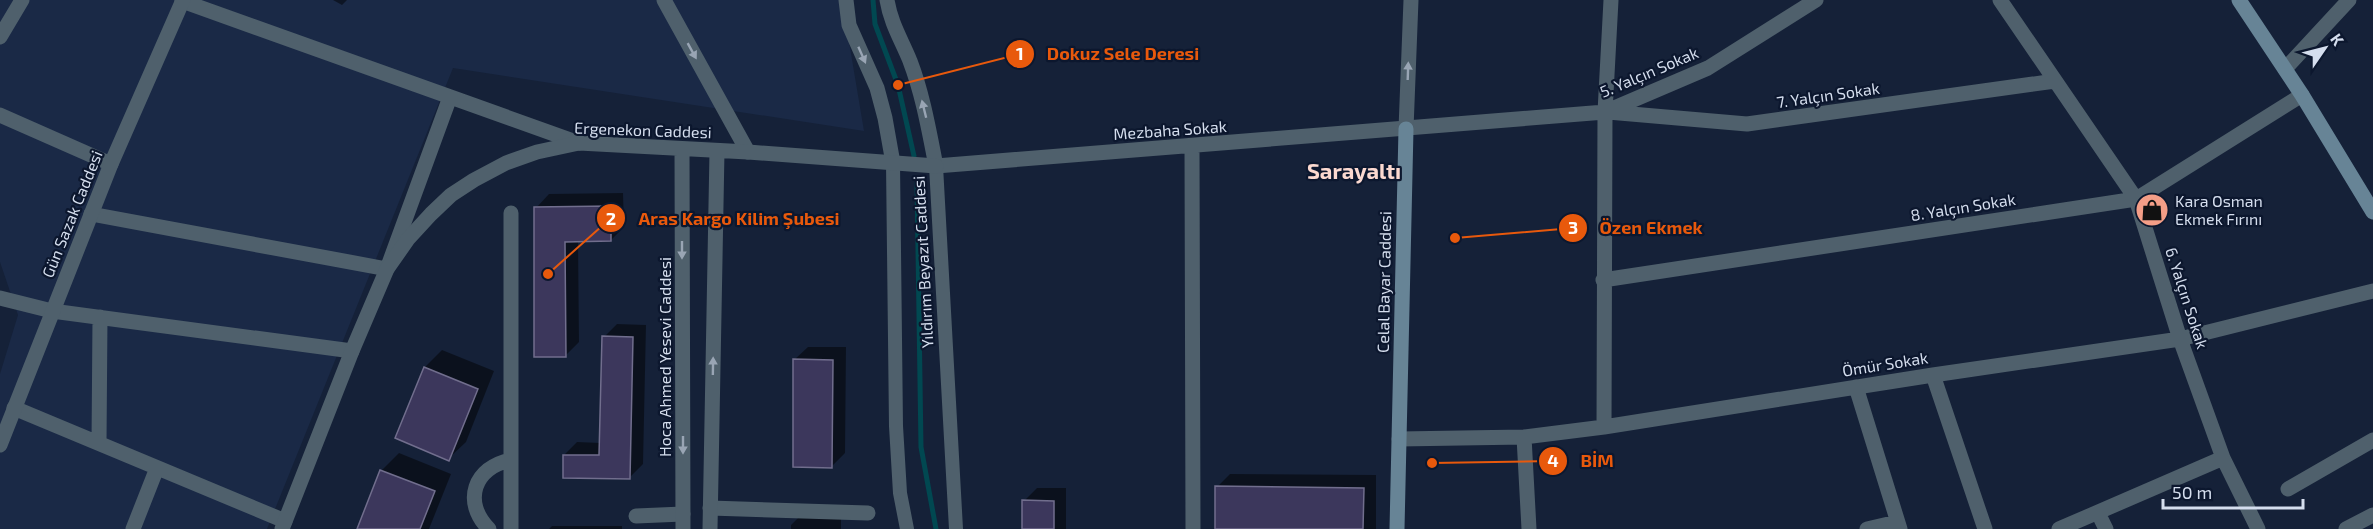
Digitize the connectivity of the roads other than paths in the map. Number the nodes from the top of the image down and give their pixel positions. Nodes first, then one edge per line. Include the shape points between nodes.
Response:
1 (22, 0) edge
2 (183, 0) edge
3 (664, 0) edge
4 (846, 0) edge
5 (886, 0) edge
6 (1411, 0) edge
7 (1611, 0) edge
8 (1816, 0) edge
9 (2000, 0) edge
10 (2240, 0) edge
11 (2349, 0) edge
12 (0, 37) edge
13 (2285, 69) junction
14 (2055, 81) junction
15 (2302, 95) junction
16 (450, 97) junction
17 (1605, 112) junction
18 (0, 115) edge
19 (1406, 129) junction
20 (579, 143) junction
21 (1192, 146) junction
22 (682, 149) junction
23 (717, 151) junction
24 (748, 152) junction
25 (893, 163) junction
26 (111, 164) junction
27 (936, 166) junction
28 (2365, 188) edge
29 (2136, 199) junction
30 (2373, 212) edge
31 (511, 213) dead end
32 (91, 214) junction
33 (387, 269) junction
34 (1603, 280) junction
35 (2373, 291) edge
36 (0, 298) edge
37 (52, 311) junction
38 (100, 317) junction
39 (2180, 339) junction
40 (352, 351) junction
41 (1933, 375) junction
42 (1856, 387) junction
43 (14, 408) junction
44 (1604, 427) junction
45 (1524, 437) junction
46 (1399, 438) junction
47 (2373, 440) edge
48 (99, 443) junction
49 (0, 445) edge
50 (2223, 458) junction
51 (511, 460) junction
52 (157, 468) junction
53 (2288, 489) dead end
54 (710, 508) junction
55 (868, 513) dead end
56 (2098, 513) junction
57 (2373, 515) edge
58 (636, 516) dead end
59 (683, 521) edge
60 (284, 525) edge
61 (1898, 525) edge
62 (133, 529) edge
63 (489, 529) edge
64 (511, 529) edge
65 (710, 529) edge
66 (907, 529) edge
67 (956, 529) edge
68 (1193, 529) edge
69 (1397, 529) edge
70 (1529, 529) edge
71 (1867, 529) edge
72 (1985, 529) edge
73 (2059, 529) edge
74 (2106, 529) edge
75 (2258, 529) edge
76 (2346, 529) edge

1 - 12 street
2 - 16 street
2 - 26 street, Gün Sazak Caddesi
3 -> 24 street
4 -> 25 street via 849,25 877,87
27 -> 5 street, Yıldırım Beyazıt Caddesi via 924,107
19 -> 6 street, Celal Bayar Caddesi
7 - 17 street
8 - 17 street, 5. Yalçın Sokak via 1708,68
9 - 14 street, 6. Yalçın Sokak
10 - 13 main road
11 - 13 street
13 - 15 main road
14 - 17 street, 7. Yalçın Sokak via 1746,124
14 - 29 street, 6. Yalçın Sokak
15 - 28 main road
15 - 29 street, 8. Yalçın Sokak
16 - 20 street
16 - 33 street
17 - 19 street, 5. Yalçın Sokak
17 - 34 street
18 - 26 street
19 - 21 street, Mezbaha Sokak
19 - 46 main road, Celal Bayar Caddesi
20 - 22 street, Ergenekon Caddesi
20 - 33 street, Ergenekon Caddesi via 506,163 451,195 408,239
21 - 27 street, Mezbaha Sokak
21 - 68 street
22 - 23 street, Ergenekon Caddesi
22 -> 59 street, Hoca Ahmed Yesevi Caddesi
23 - 24 street, Ergenekon Caddesi
54 -> 23 street
24 - 25 street, Ergenekon Caddesi
25 - 27 street, Ergenekon Caddesi
25 - 66 street, Yıldırım Beyazıt Caddesi via 896,426 900,493
26 - 32 street, Gün Sazak Caddesi
27 - 67 street, Yıldırım Beyazıt Caddesi
28 - 30 main road
29 - 34 street, 8. Yalçın Sokak
29 - 39 street, 6. Yalçın Sokak
31 - 51 street
32 - 33 street
32 - 37 street, Gün Sazak Caddesi
33 - 40 street, Ergenekon Caddesi
34 - 44 street
35 - 39 street, Ömür Sokak
36 - 37 street
37 - 38 street
37 - 43 street, Gün Sazak Caddesi
38 - 40 street
38 - 48 street
39 - 41 street, Ömür Sokak
39 - 50 street, 6. Yalçın Sokak
40 - 60 street, Ergenekon Caddesi
41 - 42 street, Ömür Sokak
41 - 72 street
42 - 44 street, Ömür Sokak
42 - 61 street
43 - 48 street
43 - 49 street, Gün Sazak Caddesi
44 - 45 street, Ömür Sokak
45 - 46 street, Ömür Sokak
45 - 70 street
46 - 69 main road, Celal Bayar Caddesi
47 - 53 street
48 - 52 street
50 - 56 street
50 - 75 street, 6. Yalçın Sokak
51 - 63 street via 490,468 476,487 476,511
51 - 64 street
52 - 60 street
52 - 62 street
54 - 55 street
54 - 65 street
56 - 73 street
56 - 74 street
57 - 76 street
58 - 59 street
61 - 71 street

